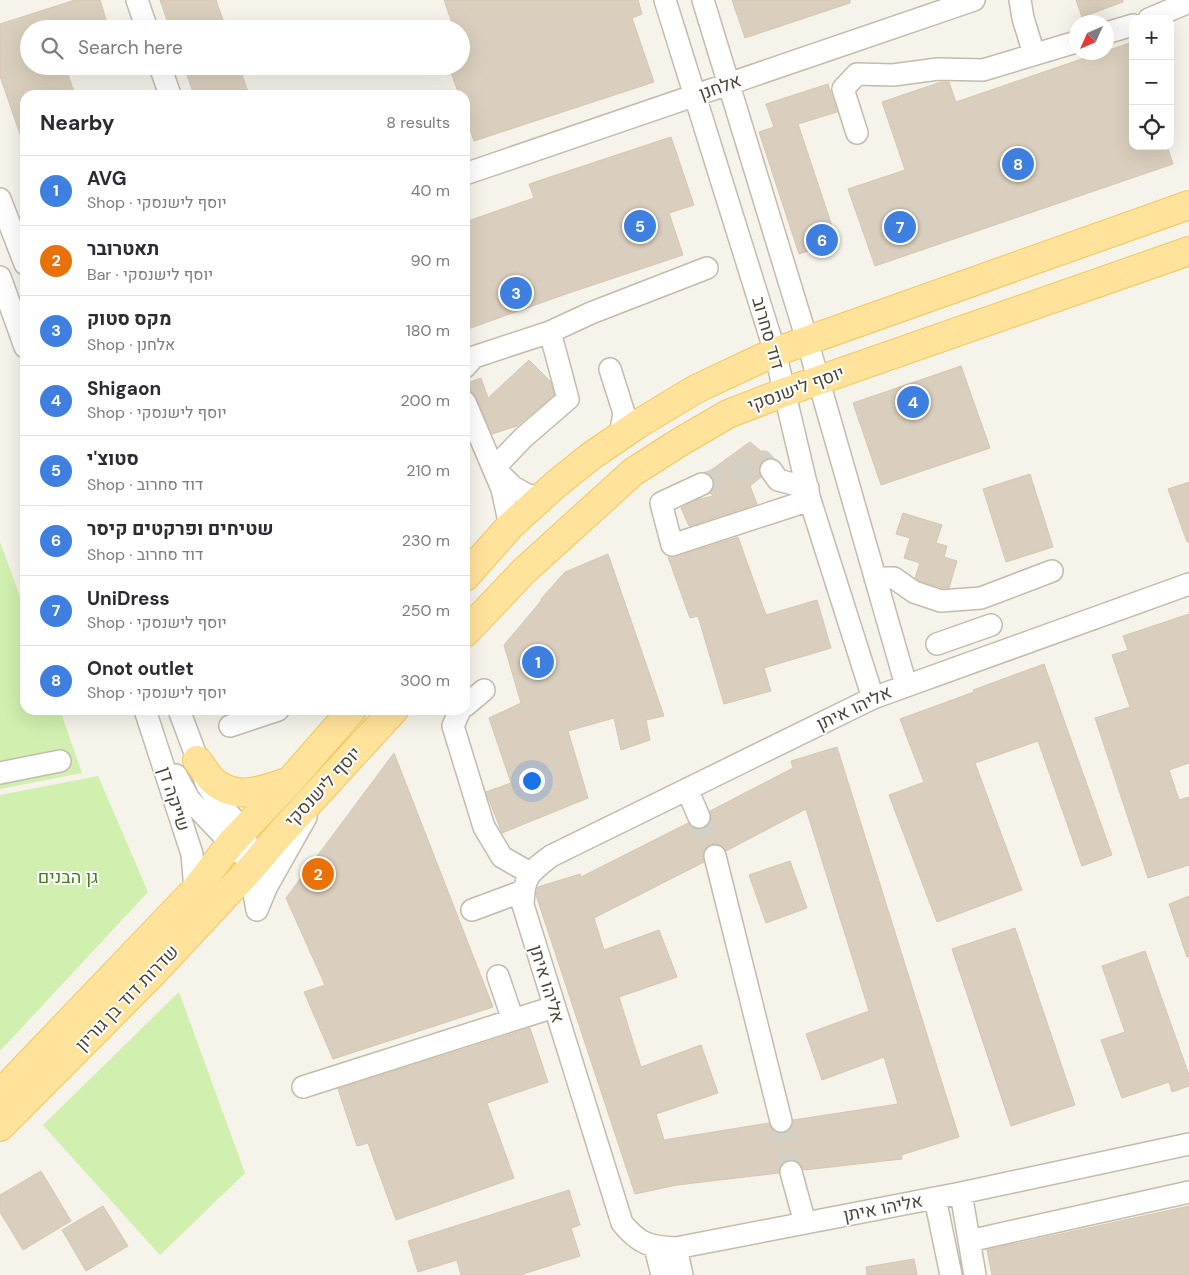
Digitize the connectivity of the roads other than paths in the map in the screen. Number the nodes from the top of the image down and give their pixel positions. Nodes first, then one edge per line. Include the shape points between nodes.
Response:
1 (137, 0) edge
2 (664, 0) edge
3 (703, 0) edge
4 (974, 0) edge
5 (1189, 2) edge
6 (1021, 9) edge
7 (1158, 15) edge
8 (144, 20) edge
9 (1129, 26) edge
10 (1114, 31) edge
11 (844, 44) junction
12 (1069, 44) edge
13 (1034, 54) junction
14 (163, 75) edge
15 (866, 75) junction
16 (728, 84) junction
17 (168, 90) edge
18 (694, 97) junction
19 (857, 133) dead end
20 (470, 172) edge
21 (0, 199) edge
22 (1189, 205) edge
23 (20, 251) edge
24 (1189, 251) edge
25 (707, 268) dead end
26 (0, 277) edge
27 (550, 332) junction
28 (20, 333) edge
29 (807, 340) junction
30 (775, 352) junction
31 (470, 362) edge
32 (610, 369) dead end
33 (818, 380) junction
34 (784, 392) junction
35 (619, 395) junction
36 (470, 415) edge
37 (648, 418) junction
38 (620, 436) junction
39 (494, 468) junction
40 (771, 470) tunnel mouth
41 (702, 484) tunnel mouth
42 (809, 494) junction
43 (545, 495) junction
44 (510, 526) junction
45 (470, 571) edge
46 (1052, 571) dead end
47 (875, 578) junction
48 (1189, 584) edge
49 (981, 598) junction
50 (990, 625) junction
51 (470, 628) edge
52 (937, 644) dead end
53 (1000, 652) junction
54 (906, 685) junction
55 (484, 690) dead end
56 (873, 698) junction
57 (470, 702) edge
58 (147, 715) edge
59 (181, 715) edge
60 (263, 715) edge
61 (348, 715) edge
62 (389, 715) edge
63 (458, 715) edge
64 (230, 726) dead end
65 (154, 738) junction
66 (197, 760) junction
67 (60, 761) dead end
68 (0, 773) edge
69 (330, 778) junction
70 (289, 782) junction
71 (687, 789) junction
72 (699, 817) tunnel mouth
73 (237, 837) junction
74 (715, 856) tunnel mouth
75 (253, 866) junction
76 (526, 882) junction
77 (195, 890) junction
78 (472, 910) dead end
79 (498, 976) dead end
80 (554, 1007) junction
81 (513, 1020) junction
82 (303, 1088) dead end
83 (0, 1094) edge
84 (781, 1122) tunnel mouth
85 (0, 1128) edge
86 (1188, 1148) edge
87 (791, 1172) tunnel mouth
88 (1189, 1192) edge
89 (948, 1196) junction
90 (805, 1223) junction
91 (969, 1241) junction
92 (666, 1248) junction
93 (662, 1275) edge
94 (682, 1275) edge
95 (951, 1275) edge
96 (966, 1275) edge
97 (975, 1275) edge

1 - 8 street
2 - 18 street, דוד סחרוב
3 - 16 street, דוד סחרוב
4 - 11 street, אלחנן
5 - 7 street
6 - 13 street
9 - 10 street
11 - 15 street
11 - 16 street, אלחנן
12 - 13 street
13 - 15 street via 983,70 938,69 893,76
14 - 17 street
15 - 19 street via 843,89
16 - 18 street, אלחנן
16 - 29 street, דוד סחרוב
18 - 20 street, אלחנן
18 - 30 street, דוד סחרוב
21 - 23 street
22 - 29 main road
24 - 33 main road, יוסף לישנסקי
25 - 27 street
26 - 28 street
27 - 31 street via 474,357
27 - 39 street via 568,399
29 - 30 main road
29 - 33 street, דוד סחרוב
30 - 34 street, דוד סחרוב
30 - 37 main road via 696,389
32 - 35 street
33 - 34 main road, יוסף לישנסקי
33 - 47 street, דוד סחרוב
34 - 42 street, דוד סחרוב
34 - 51 main road, יוסף לישנסקי via 728,414 633,472 524,571
35 - 37 street via 627,406
35 - 38 street via 624,413
36 - 39 street
37 - 38 main road
38 - 43 main road
39 - 43 street via 513,487 530,496
39 - 44 street
40 - 42 street via 778,480
41 - 42 street via 661,503 672,545
42 - 56 street, דוד סחרוב
43 - 44 main road
44 - 45 main road
46 - 49 street
47 - 49 street via 894,578 914,592 941,601
47 - 54 street, דוד סחרוב
48 - 53 street, אליהו איתן
49 - 50 street
50 - 52 street
50 - 53 street
53 - 54 street, אליהו איתן
54 - 56 street, אליהו איתן
55 - 57 street
56 - 71 street, אליהו איתן
58 - 65 street, שייקה דן
59 - 66 street, שייקה דן
60 - 64 street
61 - 70 main road, יוסף לישנסקי
62 - 69 main road, יוסף לישנסקי
63 - 76 street via 453,726 484,827 502,857
65 - 73 street via 189,799
65 - 77 street, שייקה דן via 192,854
66 - 70 main road via 216,784 235,793 257,793
66 - 73 street, שייקה דן via 207,785
67 - 68 street
69 - 75 main road, יוסף לישנסקי
69 - 75 street via 286,850 257,910
70 - 73 main road, יוסף לישנסקי
71 - 72 street
71 - 76 street, אליהו איתן via 552,856
73 - 75 street
73 - 77 main road, שדרות דוד בן גוריון
74 - 84 street
75 - 85 main road, שדרות דוד בן גוריון
76 - 78 street
76 - 80 street, אליהו איתן via 523,905
77 - 83 main road, שדרות דוד בן גוריון
79 - 81 street
80 - 81 street
80 - 92 street, אליהו איתן via 622,1224 631,1234
81 - 82 street
86 - 89 street, אליהו איתן
87 - 90 street
88 - 91 street
89 - 90 street, אליהו איתן
89 - 91 street
89 - 95 street
89 - 96 street
90 - 92 street, אליהו איתן
91 - 97 street
92 - 93 street
92 - 94 street

